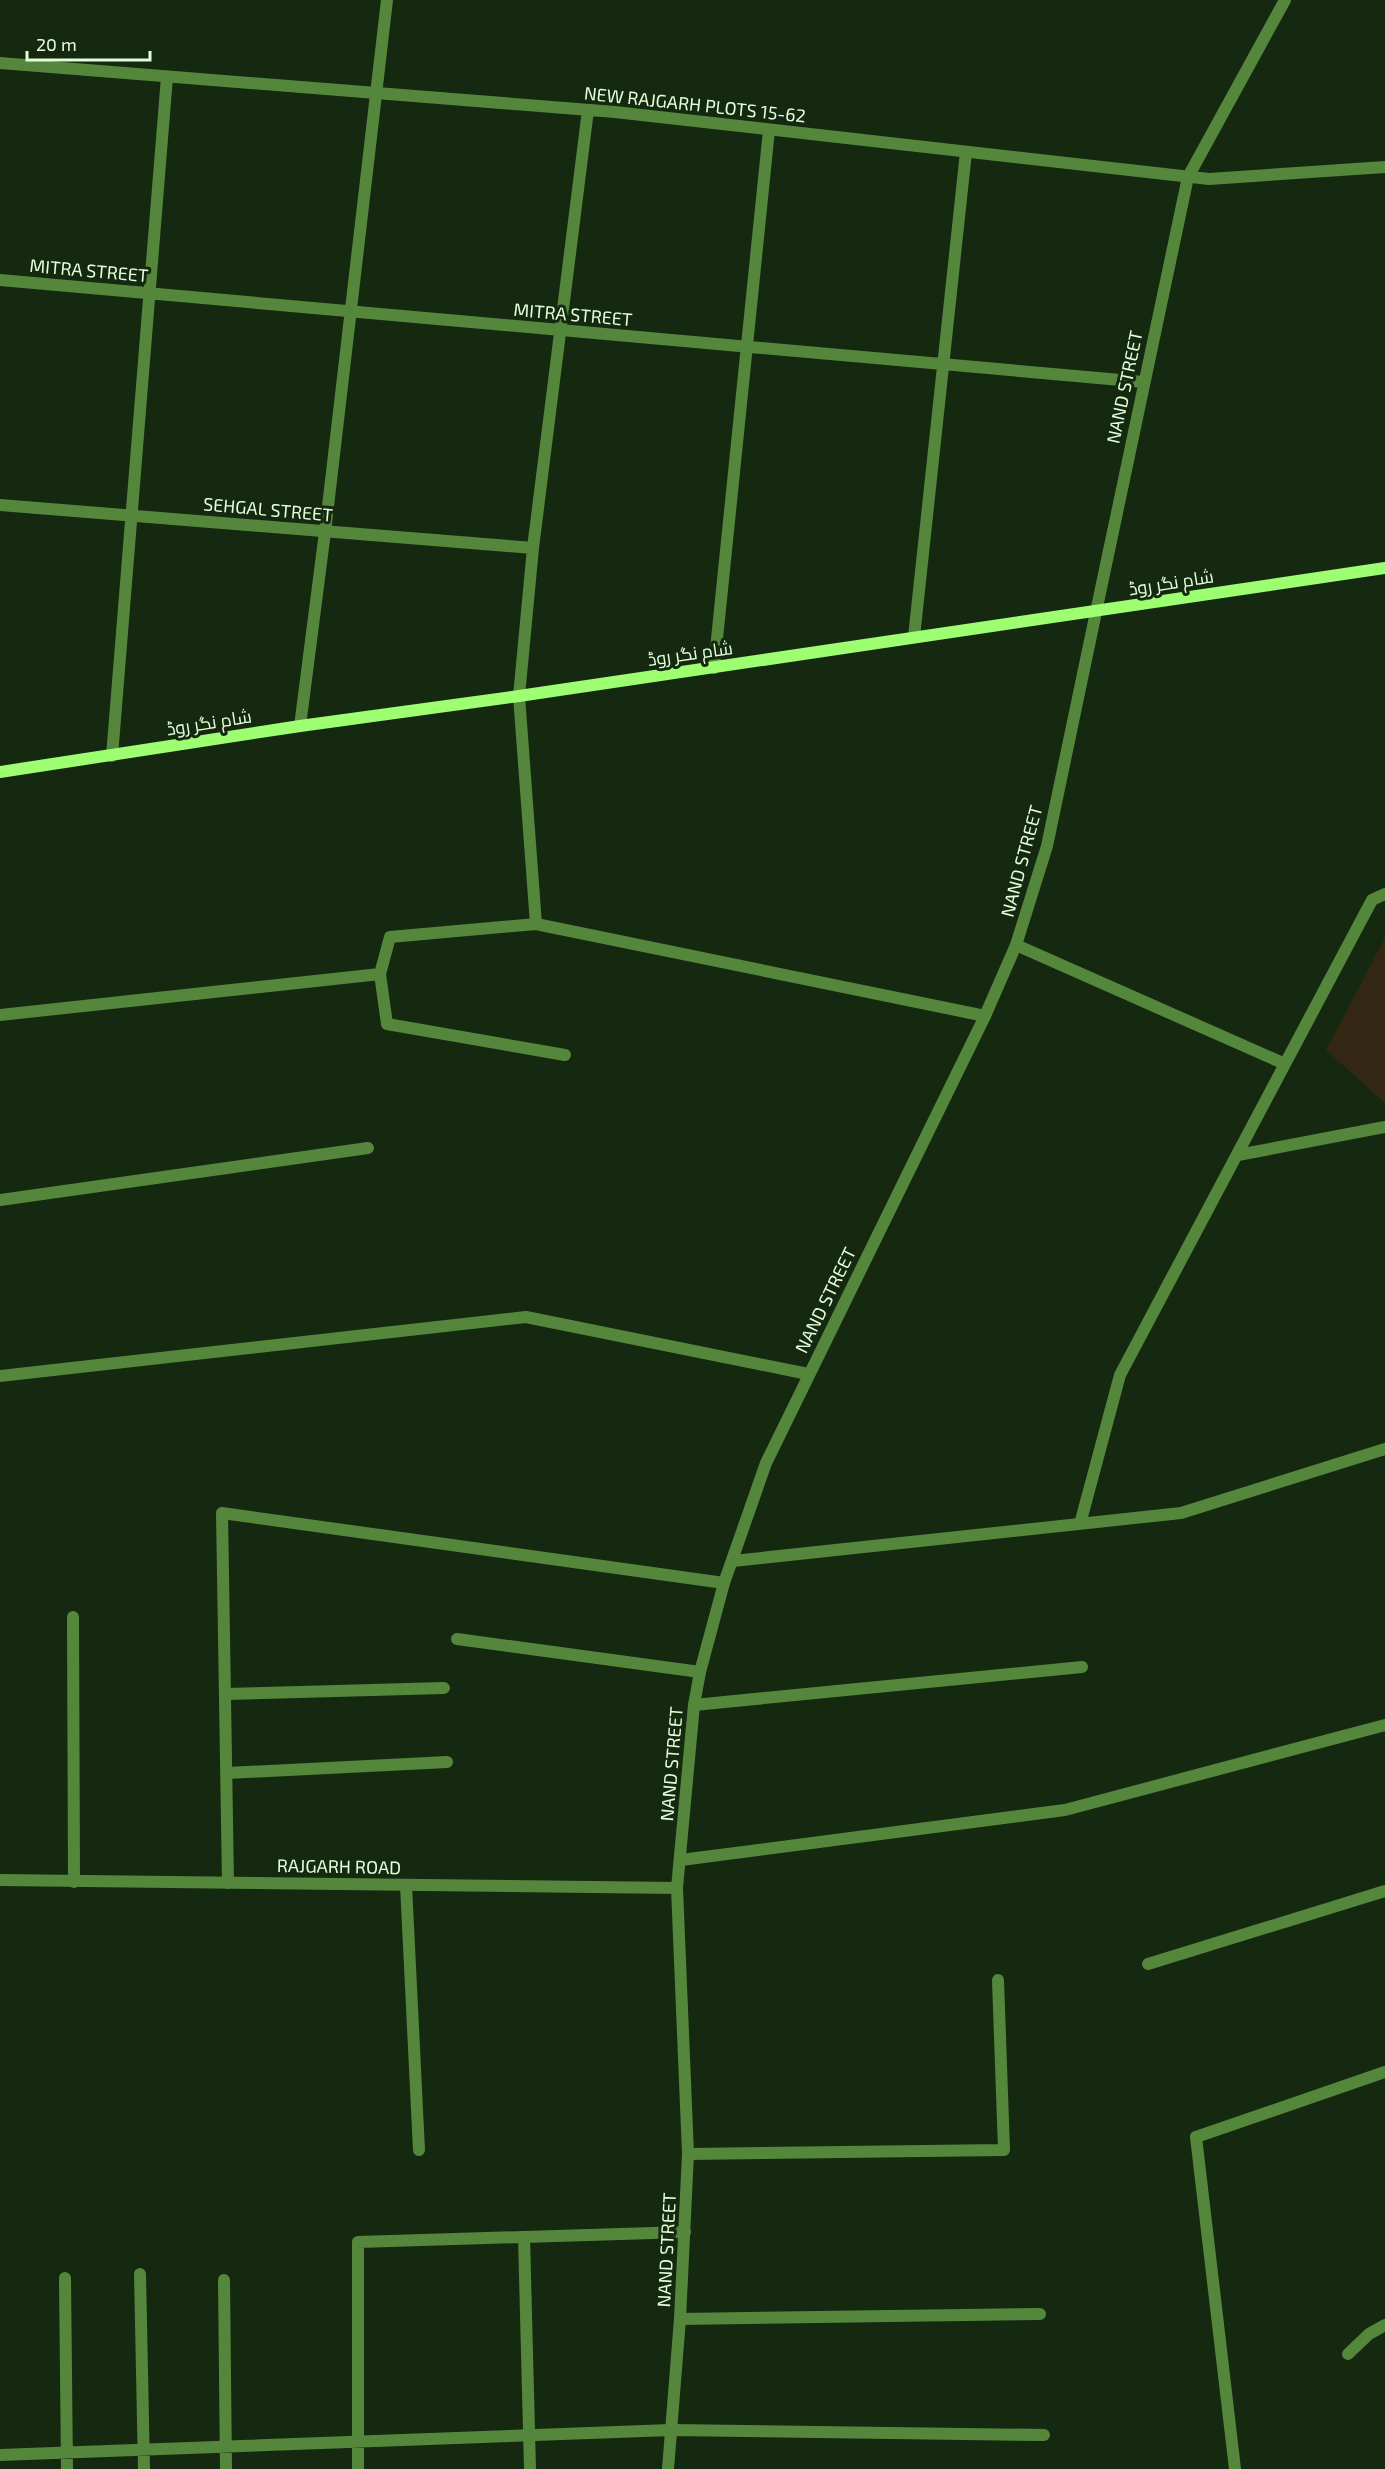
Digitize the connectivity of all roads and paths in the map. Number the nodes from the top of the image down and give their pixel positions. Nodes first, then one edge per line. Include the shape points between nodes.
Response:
1 (387, 0) edge
2 (1285, 0) edge
3 (0, 63) edge
4 (167, 77) junction
5 (376, 93) junction
6 (588, 110) junction
7 (769, 130) junction
8 (966, 152) junction
9 (1385, 167) edge
10 (1188, 177) junction
11 (0, 280) edge
12 (150, 293) junction
13 (350, 312) junction
14 (561, 331) junction
15 (746, 348) junction
16 (942, 364) junction
17 (1143, 382) junction
18 (0, 505) edge
19 (132, 516) junction
20 (326, 532) junction
21 (533, 548) junction
22 (1385, 568) edge
23 (1096, 612) junction
24 (914, 638) junction
25 (714, 668) junction
26 (519, 696) junction
27 (300, 726) junction
28 (112, 756) junction
29 (0, 772) edge
30 (1385, 894) edge
31 (536, 924) junction
32 (1016, 945) junction
33 (380, 974) junction
34 (0, 1015) edge
35 (985, 1016) junction
36 (565, 1055) dead end
37 (1285, 1064) junction
38 (1385, 1127) edge
39 (368, 1148) dead end
40 (1238, 1155) junction
41 (0, 1200) edge
42 (808, 1374) junction
43 (0, 1376) edge
44 (1385, 1449) edge
45 (1080, 1524) junction
46 (733, 1561) junction
47 (724, 1583) junction
48 (73, 1617) dead end
49 (457, 1639) dead end
50 (1082, 1668) dead end
51 (700, 1672) junction
52 (444, 1688) dead end
53 (225, 1694) junction
54 (694, 1705) junction
55 (1385, 1725) edge
56 (447, 1762) dead end
57 (227, 1773) junction
58 (681, 1860) junction
59 (0, 1880) edge
60 (74, 1882) junction
61 (228, 1883) junction
62 (406, 1885) junction
63 (677, 1888) junction
64 (1385, 1891) edge
65 (1148, 1964) dead end
66 (998, 1980) dead end
67 (1385, 2072) edge
68 (419, 2150) dead end
69 (688, 2154) junction
70 (685, 2232) junction
71 (524, 2237) junction
72 (140, 2274) dead end
73 (64, 2278) dead end
74 (224, 2280) dead end
75 (1040, 2314) dead end
76 (680, 2319) junction
77 (1385, 2325) edge
78 (1348, 2354) dead end
79 (671, 2430) junction
80 (1044, 2434) dead end
81 (529, 2435) junction
82 (357, 2442) junction
83 (226, 2447) junction
84 (144, 2450) junction
85 (67, 2453) junction
86 (0, 2455) edge
87 (67, 2469) edge
88 (144, 2469) edge
89 (226, 2469) edge
90 (358, 2469) edge
91 (530, 2469) edge
92 (668, 2469) edge
93 (1235, 2469) edge

1 - 5 street
2 - 10 street, NAND STREET
3 - 4 street, NEW RAJGARH PLOTS 15-62
4 - 5 street, NEW RAJGARH PLOTS 15-62
4 - 12 street
5 - 6 street, NEW RAJGARH PLOTS 15-62
5 - 13 street
6 - 7 street, NEW RAJGARH PLOTS 15-62
6 - 14 street
7 - 8 street, NEW RAJGARH PLOTS 15-62
7 - 15 street
8 - 10 street, NEW RAJGARH PLOTS 15-62
8 - 16 street
9 - 10 street, NEW RAJGARH PLOTS 15-62 via 1209,179
10 - 17 street, NAND STREET
11 - 12 street, MITRA STREET
12 - 13 street, MITRA STREET
12 - 19 street
13 - 14 street, MITRA STREET
13 - 20 street
14 - 15 street, MITRA STREET
14 - 21 street
15 - 16 street, MITRA STREET
15 - 25 street
16 - 17 street, MITRA STREET
16 - 24 street
17 - 23 street, NAND STREET
18 - 19 street, SEHGAL STREET
19 - 20 street, SEHGAL STREET
19 - 28 street
20 - 21 street, SEHGAL STREET
20 - 27 street
21 - 26 street
22 - 23 main road, شام نگر روڈ
23 - 24 main road, شام نگر روڈ
23 - 32 street, NAND STREET via 1047,846
24 - 25 main road, شام نگر روڈ
25 - 26 main road, شام نگر روڈ
26 - 27 main road, شام نگر روڈ
26 - 31 street
27 - 28 main road, شام نگر روڈ
28 - 29 main road, شام نگر روڈ
30 - 37 street via 1372,900
31 - 33 street via 390,937
31 - 35 street
32 - 35 street, NAND STREET
32 - 37 street
33 - 34 street
33 - 36 street via 387,1024
35 - 42 street, NAND STREET
37 - 40 street
38 - 40 street
39 - 41 street
40 - 45 street via 1120,1375
42 - 43 street via 526,1317
42 - 46 street, NAND STREET via 766,1463
44 - 45 street via 1181,1513
45 - 46 street
46 - 47 street, NAND STREET
47 - 51 street, NAND STREET
47 - 53 street via 222,1513
48 - 60 street
49 - 51 street
50 - 54 street
51 - 54 street, NAND STREET
52 - 53 street
53 - 57 street
54 - 58 street, NAND STREET
55 - 58 street via 1065,1810
56 - 57 street
57 - 61 street
58 - 63 street, NAND STREET
59 - 60 street, RAJGARH ROAD
60 - 61 street, RAJGARH ROAD
61 - 62 street, RAJGARH ROAD
62 - 63 street, RAJGARH ROAD
62 - 68 street
63 - 69 street, NAND STREET
64 - 65 street
66 - 69 street via 1004,2150
67 - 93 street via 1196,2137
69 - 70 street, NAND STREET
70 - 71 street
70 - 76 street, NAND STREET
71 - 81 street
71 - 82 street via 358,2242
72 - 84 street
73 - 85 street
74 - 83 street
75 - 76 street
76 - 79 street, NAND STREET
77 - 78 street via 1368,2334
79 - 80 street
79 - 81 street
79 - 92 street, NAND STREET
81 - 82 street
81 - 91 street
82 - 83 street
82 - 90 street
83 - 84 street
83 - 89 street
84 - 85 street
84 - 88 street
85 - 86 street
85 - 87 street

